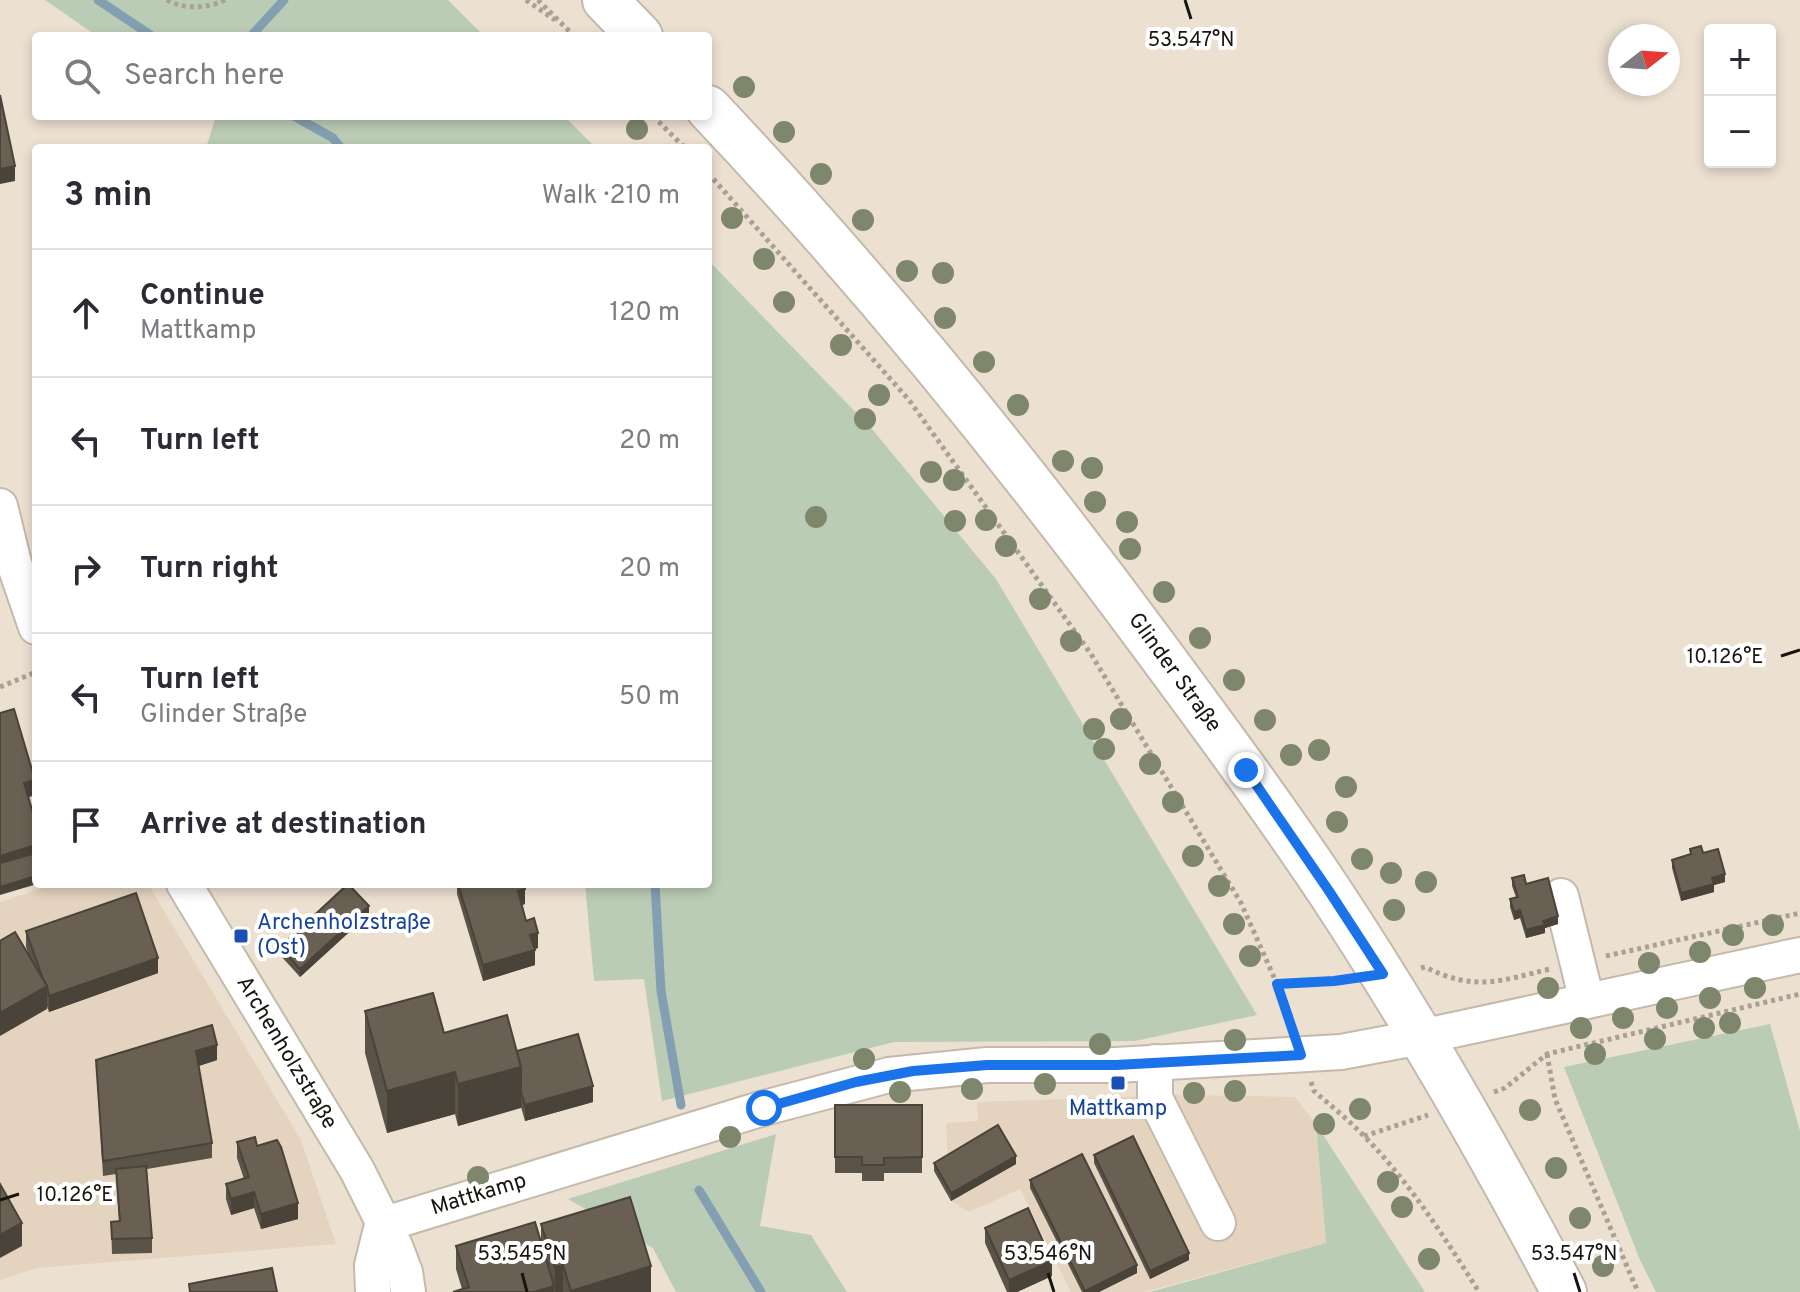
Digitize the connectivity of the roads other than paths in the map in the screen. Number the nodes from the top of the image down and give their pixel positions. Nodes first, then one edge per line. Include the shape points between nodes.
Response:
1 (605, 0) edge
2 (636, 32) edge
3 (712, 112) edge
4 (0, 506) edge
5 (32, 615) edge
6 (186, 888) edge
7 (1561, 896) dead end
8 (1800, 955) edge
9 (1587, 1001) junction
10 (1421, 1037) junction
11 (1155, 1062) junction
12 (1218, 1223) dead end
13 (382, 1225) junction
14 (373, 1292) edge
15 (408, 1292) edge
16 (1564, 1292) edge

1 - 2 main road
3 - 10 main road, Glinder Straße via 863,280 1034,487 1246,770
4 - 5 street
6 - 13 street, Archenholzstraße via 343,1146
7 - 9 street
8 - 9 street, Mattkamp
9 - 10 street, Mattkamp
10 - 11 street, Mattkamp via 1341,1052
10 - 16 main road, Glinder Straße via 1476,1126
11 - 12 street via 1155,1098
11 - 13 street, Mattkamp via 987,1065 889,1075
13 - 14 street via 372,1265
13 - 15 street, Archenholzstraße via 395,1246

